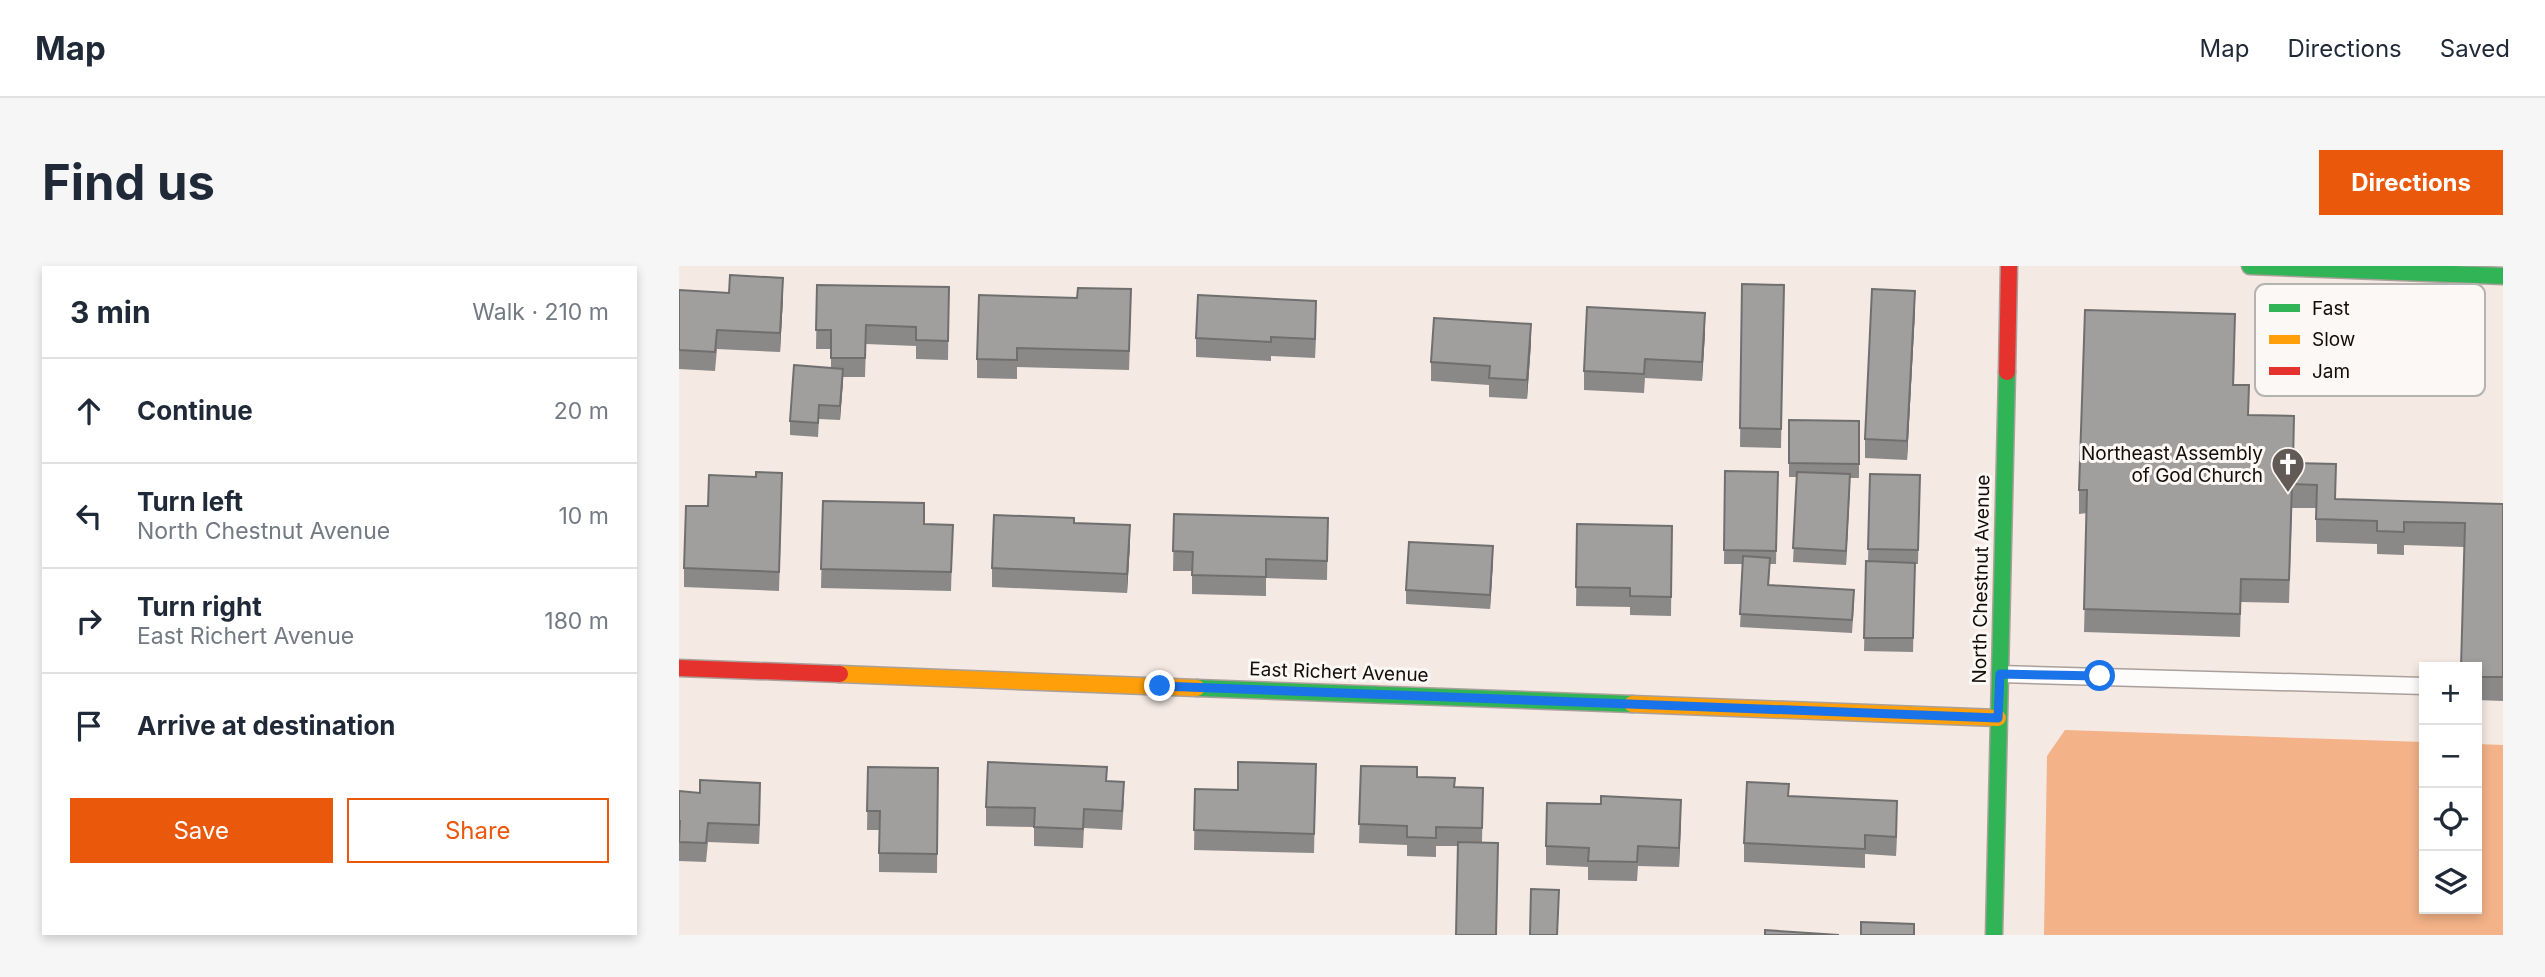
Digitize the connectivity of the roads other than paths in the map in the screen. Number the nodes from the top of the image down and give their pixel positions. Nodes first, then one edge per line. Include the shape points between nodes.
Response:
1 (2010, 266) edge
2 (2250, 266) edge
3 (2503, 276) edge
4 (679, 668) edge
5 (2000, 674) junction
6 (2419, 686) edge
7 (1998, 718) junction
8 (1993, 935) edge

1 - 5 street, North Chestnut Avenue
2 - 3 street
4 - 7 street, East Richert Avenue
5 - 6 lane
5 - 7 street, North Chestnut Avenue
7 - 8 street, North Chestnut Avenue

